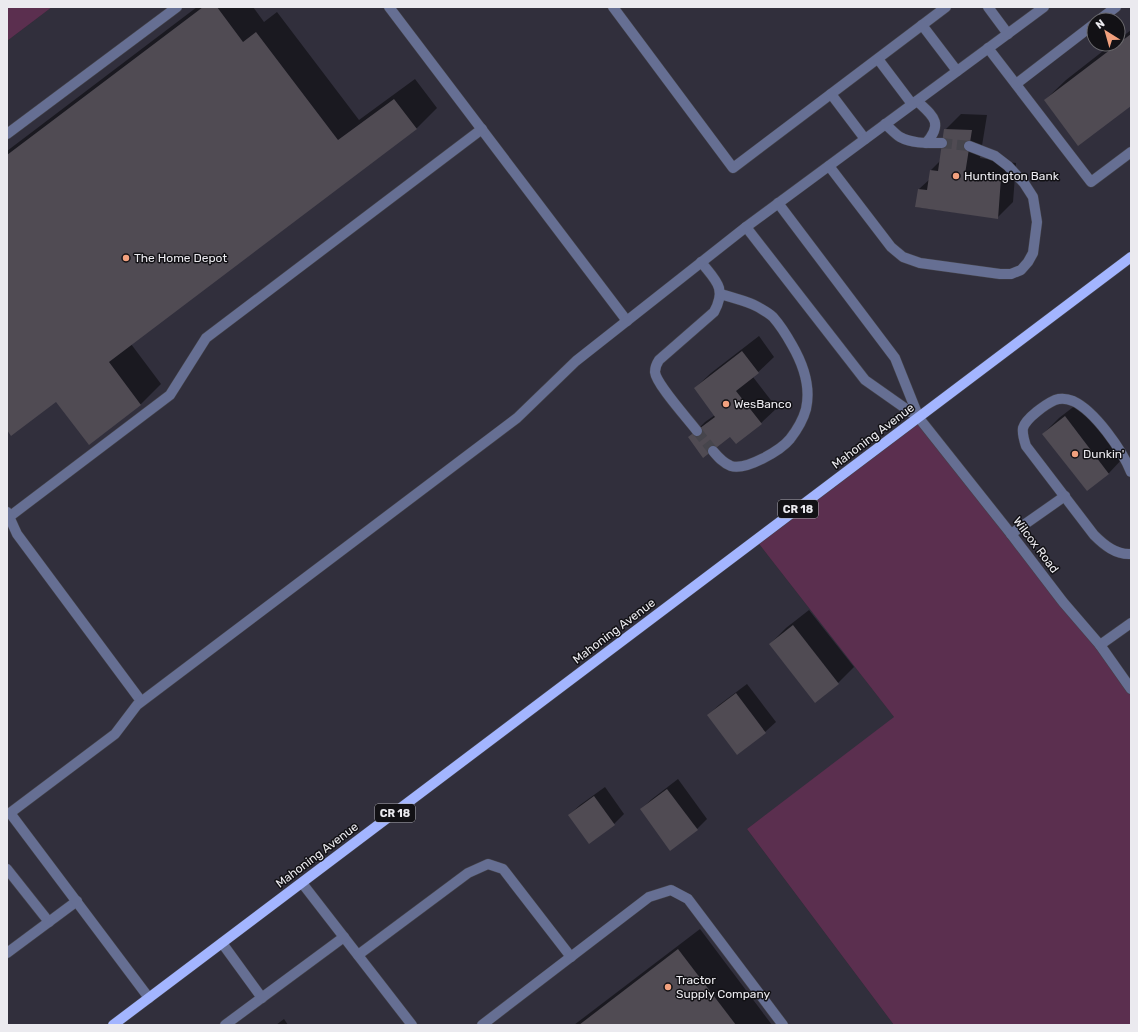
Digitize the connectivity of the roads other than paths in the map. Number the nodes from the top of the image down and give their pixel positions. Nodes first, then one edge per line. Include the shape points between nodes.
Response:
1 (177, 7) edge
2 (389, 7) edge
3 (613, 7) edge
4 (946, 7) edge
5 (988, 7) edge
6 (1044, 7) edge
7 (922, 25) junction
8 (1086, 30) edge
9 (1008, 34) junction
10 (988, 48) junction
11 (878, 59) junction
12 (957, 71) junction
13 (1016, 84) junction
14 (831, 94) junction
15 (915, 103) junction
16 (886, 124) junction
17 (482, 129) junction
18 (7, 134) edge
19 (865, 139) junction
20 (926, 143) junction
21 (942, 143) tunnel mouth
22 (969, 146) tunnel mouth
23 (1131, 152) edge
24 (829, 166) junction
25 (778, 204) junction
26 (746, 227) junction
27 (1131, 257) edge
28 (701, 262) junction
29 (721, 294) junction
30 (626, 321) junction
31 (919, 418) junction
32 (697, 430) tunnel mouth
33 (713, 451) tunnel mouth
34 (1131, 472) edge
35 (1065, 496) junction
36 (8, 515) edge
37 (1011, 534) junction
38 (1131, 554) edge
39 (1131, 623) edge
40 (1100, 645) junction
41 (1131, 689) edge
42 (141, 701) junction
43 (9, 811) edge
44 (7, 869) edge
45 (302, 883) junction
46 (77, 901) junction
47 (49, 922) junction
48 (344, 937) junction
49 (222, 944) junction
50 (7, 953) edge
51 (358, 955) junction
52 (571, 957) junction
53 (149, 998) junction
54 (262, 998) junction
55 (113, 1025) edge
56 (225, 1025) edge
57 (412, 1025) edge
58 (482, 1025) edge
59 (783, 1025) edge

1 - 18 street
2 - 17 street
3 - 14 street via 733,168
4 - 7 street
5 - 9 street
6 - 9 street
7 - 11 street
7 - 12 street
8 - 13 street
9 - 10 street
10 - 12 street
10 - 13 street
11 - 14 street
11 - 15 street
12 - 15 street
13 - 23 street via 1091,182
14 - 19 street
15 - 16 street
15 - 20 street via 934,120 933,136
16 - 19 street
16 - 20 street via 899,136 910,141
17 - 30 street
17 - 36 street via 206,338 170,394
19 - 24 street
20 - 21 street
22 - 24 street via 995,156 1004,163 1024,183 1033,197 1037,222 1033,253 1021,270 1011,274 920,264 903,257 891,247
24 - 25 street
25 - 26 street
25 - 31 street via 895,358
26 - 28 street
26 - 31 street via 865,380
27 - 31 main road, Mahoning Avenue / CR 18
28 - 29 street via 717,283
28 - 30 street
29 - 32 street via 714,312 659,360 655,371 666,392
29 - 33 street via 757,306 773,317 800,358 808,391 806,409 799,426 789,440 777,450 745,466 732,466 722,461
30 - 42 street via 571,365 517,418
31 - 37 street, Wilcox Road
31 - 45 main road, Mahoning Avenue / CR 18
34 - 35 street via 1114,442 1095,418 1074,401 1056,400 1029,419 1023,437 1026,446
35 - 37 street
35 - 38 street via 1094,535 1104,544 1114,551
36 - 42 street via 17,534
37 - 40 street, Wilcox Road
39 - 40 street
40 - 41 street, Wilcox Road
42 - 43 street via 115,734
43 - 46 street
44 - 47 street
45 - 48 street
45 - 49 main road, Mahoning Avenue / CR 18
46 - 47 street
46 - 53 street
47 - 50 street
48 - 51 street
48 - 54 street
49 - 53 main road, Mahoning Avenue / CR 18
49 - 54 street
51 - 52 street via 468,873 488,864 503,869
51 - 57 street
52 - 58 street
52 - 59 street via 649,896 671,890 688,899
53 - 55 main road, Mahoning Avenue / CR 18
54 - 56 street

